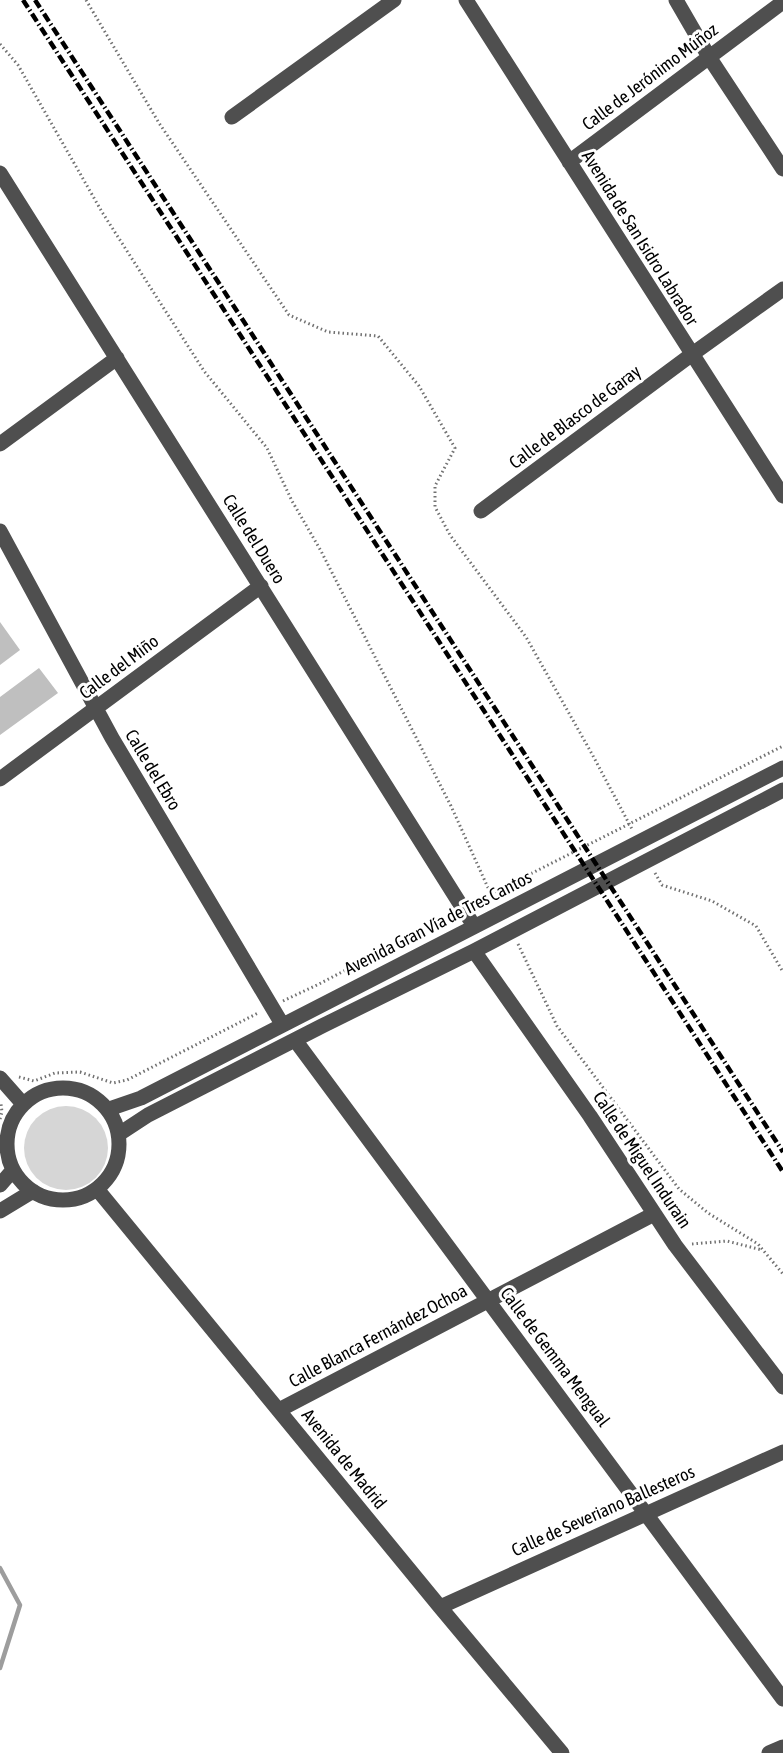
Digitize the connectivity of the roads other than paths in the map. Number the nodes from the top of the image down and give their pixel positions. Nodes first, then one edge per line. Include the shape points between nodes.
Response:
1 (394, 0) edge
2 (466, 0) edge
3 (676, 0) edge
4 (783, 2) edge
5 (710, 57) junction
6 (232, 117) dead end
7 (569, 162) junction
8 (783, 169) edge
9 (0, 173) edge
10 (783, 289) edge
11 (691, 355) junction
12 (117, 358) junction
13 (0, 444) edge
14 (783, 496) edge
15 (482, 511) dead end
16 (0, 531) edge
17 (261, 586) junction
18 (95, 708) junction
19 (783, 768) edge
20 (0, 779) edge
21 (783, 790) edge
22 (474, 926) junction
23 (474, 951) junction
24 (282, 1024) junction
25 (295, 1040) junction
26 (2, 1080) edge
27 (23, 1104) junction
28 (109, 1109) junction
29 (119, 1134) junction
30 (13, 1170) junction
31 (0, 1185) edge
32 (97, 1189) junction
33 (33, 1191) junction
34 (0, 1211) edge
35 (654, 1214) junction
36 (488, 1300) junction
37 (783, 1387) edge
38 (279, 1410) junction
39 (783, 1452) edge
40 (646, 1514) junction
41 (440, 1607) junction
42 (783, 1699) edge
43 (783, 1747) edge
44 (562, 1753) edge
45 (769, 1753) edge

1 - 6 street
2 - 7 street, Avenida de San Isidro Labrador
3 - 5 street
4 - 5 street, Calle de Jerónimo Múñoz
5 - 7 street, Calle de Jerónimo Múñoz
5 - 8 street
7 - 11 street, Avenida de San Isidro Labrador
9 - 12 street, Calle del Duero
10 - 11 street, Calle de Blasco de Garay
11 - 14 street, Avenida de San Isidro Labrador
11 - 15 street, Calle de Blasco de Garay
12 - 13 street
12 - 17 street, Calle del Duero
16 - 18 street, Calle del Ebro
17 - 18 street, Calle del Miño
17 - 22 street, Calle del Duero
18 - 20 street, Calle del Miño
18 - 24 street, Calle del Ebro
19 - 22 street, Avenida Gran Vía de Tres Cantos
21 - 23 street
22 - 24 street, Avenida Gran Vía de Tres Cantos
23 - 25 street
23 - 35 street, Calle de Miguel Indurain
24 - 28 street, Avenida Gran Vía de Tres Cantos via 141,1098
25 - 29 street via 148,1115
25 - 36 street, Calle de Gemma Mengual
26 - 27 street
27 - 28 street via 48,1089 65,1087 82,1090
27 - 30 street via 11,1121 7,1137
28 - 29 street
29 - 32 street via 116,1165
30 - 31 street
30 - 33 street
32 - 33 street via 64,1200
32 - 38 street, Avenida de Madrid
33 - 34 street
35 - 36 street, Calle Blanca Fernández Ochoa
35 - 37 street, Calle de Miguel Indurain
36 - 38 street, Calle Blanca Fernández Ochoa
36 - 40 street, Calle de Gemma Mengual
38 - 41 street, Avenida de Madrid
39 - 40 street, Calle de Severiano Ballesteros
40 - 41 street, Calle de Severiano Ballesteros
40 - 42 street, Calle de Gemma Mengual
41 - 44 street, Avenida de Madrid
43 - 45 street

